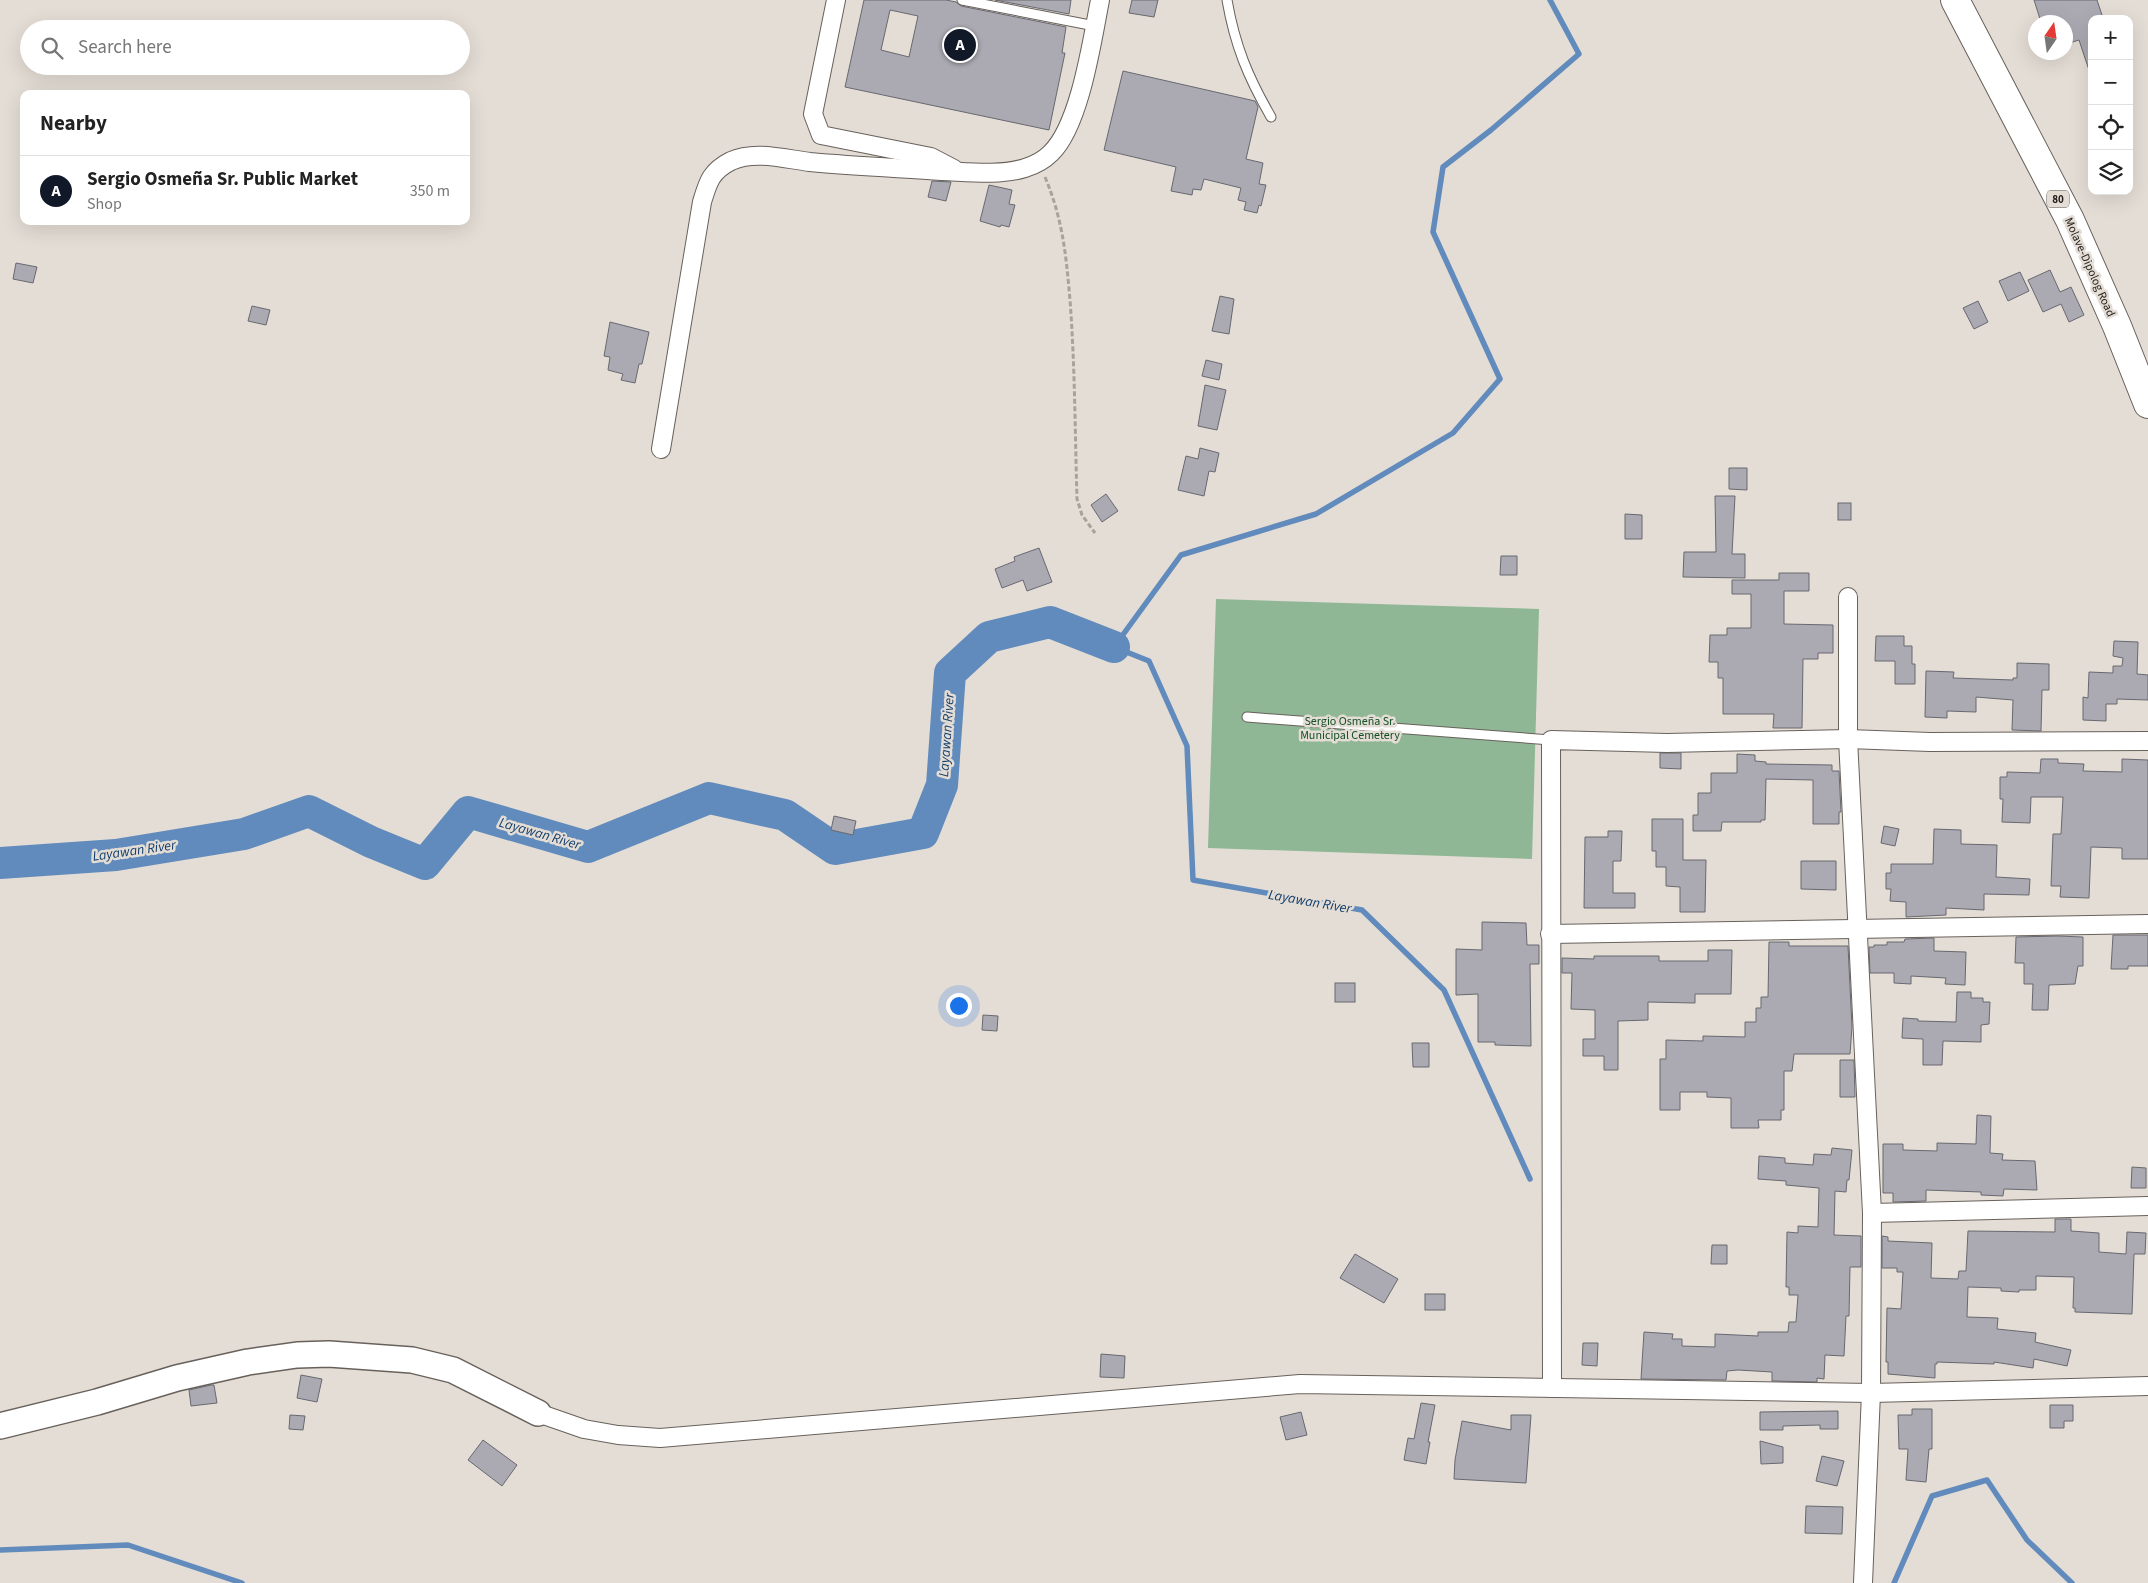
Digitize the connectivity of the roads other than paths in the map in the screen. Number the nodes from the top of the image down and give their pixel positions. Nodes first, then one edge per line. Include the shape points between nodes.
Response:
1 (836, 0) edge
2 (962, 0) edge
3 (1100, 0) edge
4 (1227, 0) edge
5 (1955, 0) edge
6 (1095, 26) junction
7 (1271, 117) dead end
8 (957, 171) junction
9 (2148, 404) edge
10 (660, 449) dead end
11 (1848, 597) dead end
12 (1247, 717) dead end
13 (1848, 739) junction
14 (1550, 740) junction
15 (2148, 741) edge
16 (2148, 924) edge
17 (1857, 928) junction
18 (1550, 934) junction
19 (2148, 1206) edge
20 (1872, 1213) junction
21 (2148, 1386) edge
22 (1552, 1388) junction
23 (1871, 1393) junction
24 (538, 1413) joint
25 (0, 1426) edge
26 (1863, 1583) edge

1 - 8 street via 812,114 821,135 931,157
2 - 6 lane
3 - 6 street
4 - 7 lane via 1236,42 1253,85
5 - 9 highway, Molave-Dipolog Road / 80 via 2070,220
6 - 8 street via 1082,82 1064,137 1051,153 1023,169
8 - 10 street via 750,155 732,161 709,178 702,202
11 - 13 street
12 - 14 lane
13 - 14 street via 1667,743
13 - 15 street
13 - 17 street
14 - 18 street
16 - 17 street
17 - 18 street
17 - 20 street
18 - 22 street
19 - 20 street
20 - 23 street
21 - 23 street
22 - 23 street
22 - 24 street via 1300,1384 660,1438 584,1429
23 - 26 street
24 - 25 street via 453,1370 412,1360 329,1354 297,1355 195,1374

